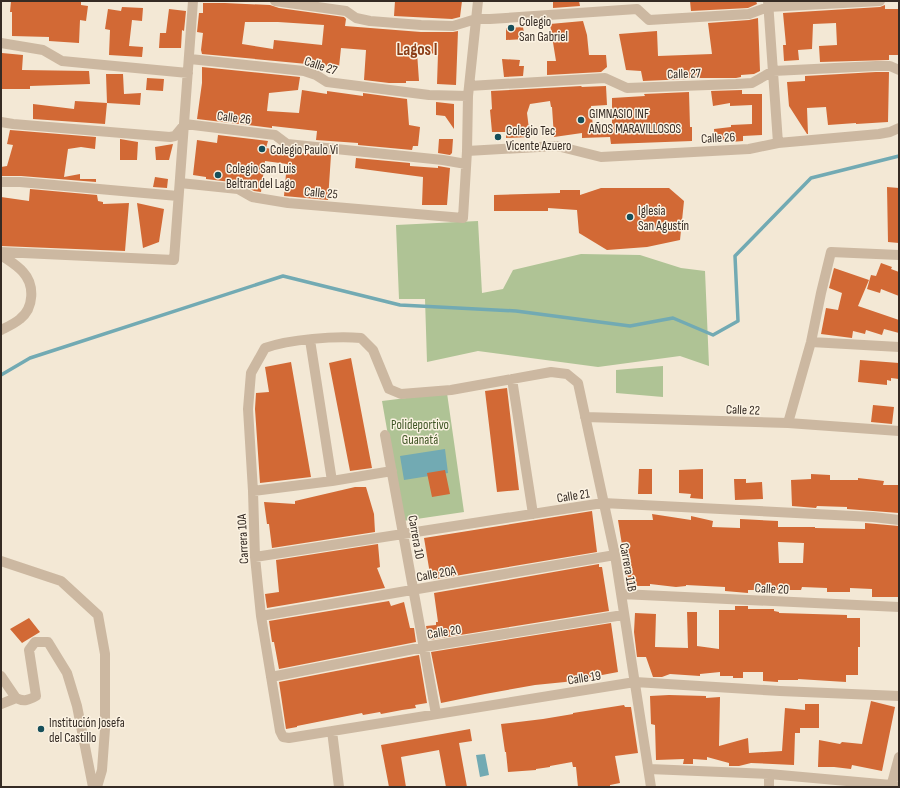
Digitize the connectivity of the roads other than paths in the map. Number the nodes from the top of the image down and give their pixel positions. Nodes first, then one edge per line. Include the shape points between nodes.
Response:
1 (193, 1) edge
2 (276, 1) edge
3 (478, 1) edge
4 (880, 1) edge
5 (768, 4) edge
6 (476, 19) junction
7 (1, 43) edge
8 (190, 59) junction
9 (899, 70) edge
10 (774, 71) junction
11 (188, 73) junction
12 (468, 91) junction
13 (1, 122) edge
14 (185, 124) junction
15 (899, 128) edge
16 (778, 143) junction
17 (467, 151) junction
18 (466, 164) junction
19 (1, 182) edge
20 (180, 183) junction
21 (178, 196) junction
22 (1, 254) edge
23 (899, 255) edge
24 (1, 330) edge
25 (310, 340) junction
26 (811, 342) junction
27 (899, 348) edge
28 (512, 379) junction
29 (585, 417) junction
30 (788, 423) junction
31 (899, 431) edge
32 (385, 435) dead end
33 (392, 471) junction
34 (332, 481) junction
35 (253, 491) junction
36 (603, 503) junction
37 (533, 514) junction
38 (899, 520) edge
39 (403, 534) junction
40 (615, 556) junction
41 (255, 557) junction
42 (1, 561) edge
43 (413, 590) junction
44 (621, 594) junction
45 (899, 607) edge
46 (623, 615) junction
47 (261, 616) junction
48 (424, 647) junction
49 (1, 676) edge
50 (271, 677) junction
51 (635, 682) junction
52 (899, 696) edge
53 (16, 698) junction
54 (1, 704) edge
55 (436, 714) junction
56 (280, 731) joint
57 (332, 731) junction
58 (899, 757) edge
59 (649, 769) junction
60 (769, 774) junction
61 (894, 786) edge
62 (93, 787) edge
63 (97, 787) edge
64 (339, 787) edge
65 (651, 787) edge
66 (769, 787) edge

1 - 8 street
2 - 6 street via 346,11 356,18 370,21 453,26
3 - 6 street
4 - 5 street
5 - 6 street via 749,14 649,20 637,9
5 - 10 street
6 - 12 street
7 - 11 street via 43,50 62,61
8 - 11 street
8 - 12 street, Calle 27 via 304,71 327,82 429,95
9 - 10 street, Calle 27 via 890,66 876,66
10 - 12 street, Calle 27 via 752,83 627,88 605,78
10 - 16 street
11 - 14 street
12 - 17 street
13 - 14 street via 170,137 175,136
14 - 18 street, Calle 26 via 275,135 287,144
14 - 20 street
15 - 16 street, Calle 26 via 879,134
16 - 17 street, Calle 26 via 749,149 601,157 557,146
17 - 18 street
18 - 20 street, Calle 25 via 463,218 288,203 252,197 238,189
19 - 21 street
20 - 21 street
21 - 22 street via 174,260
22 - 24 street via 23,271 32,293 30,306 21,319
23 - 26 street via 831,252
25 - 28 street via 361,338 373,350 389,389 401,394 451,390
25 - 34 street
25 - 35 street, Carrera 10A via 265,348 251,373 249,402
26 - 27 street
26 - 30 street
28 - 29 street, Carrera 11B via 550,372 567,374 578,383
28 - 37 street
29 - 30 street, Calle 22
29 - 36 street, Carrera 11B
30 - 31 street, Calle 22
32 - 33 street, Carrera 10
33 - 34 street
33 - 39 street, Carrera 10
34 - 35 street
35 - 41 street, Carrera 10A
36 - 37 street, Calle 21
36 - 38 street, Calle 21
36 - 40 street, Carrera 11B
37 - 39 street, Calle 21
39 - 41 street, Calle 21
39 - 43 street, Carrera 10
40 - 43 street, Calle 20A
40 - 44 street, Carrera 11B
41 - 47 street, Carrera 10A
42 - 63 street via 61,581 98,615 106,654 105,729 102,770
43 - 47 street, Calle 20A
43 - 48 street, Carrera 10
44 - 45 street, Calle 20
44 - 46 street, Carrera 11B
46 - 48 street, Calle 20
46 - 51 street, Carrera 11B
47 - 50 street, Carrera 10A
48 - 50 street, Calle 20
48 - 55 street, Carrera 10
49 - 53 street
50 - 56 street, Carrera 10A
51 - 52 street, Calle 19
51 - 55 street, Calle 19
51 - 59 street, Carrera 11B
53 - 54 street
53 - 62 street via 28,700 36,696 29,650 35,642 48,642 67,673 77,706
55 - 57 street, Calle 19
56 - 57 street, Calle 19 via 283,737 289,738
57 - 64 street
58 - 61 street
59 - 60 street
59 - 65 street, Carrera 11B
60 - 61 street
60 - 66 street

